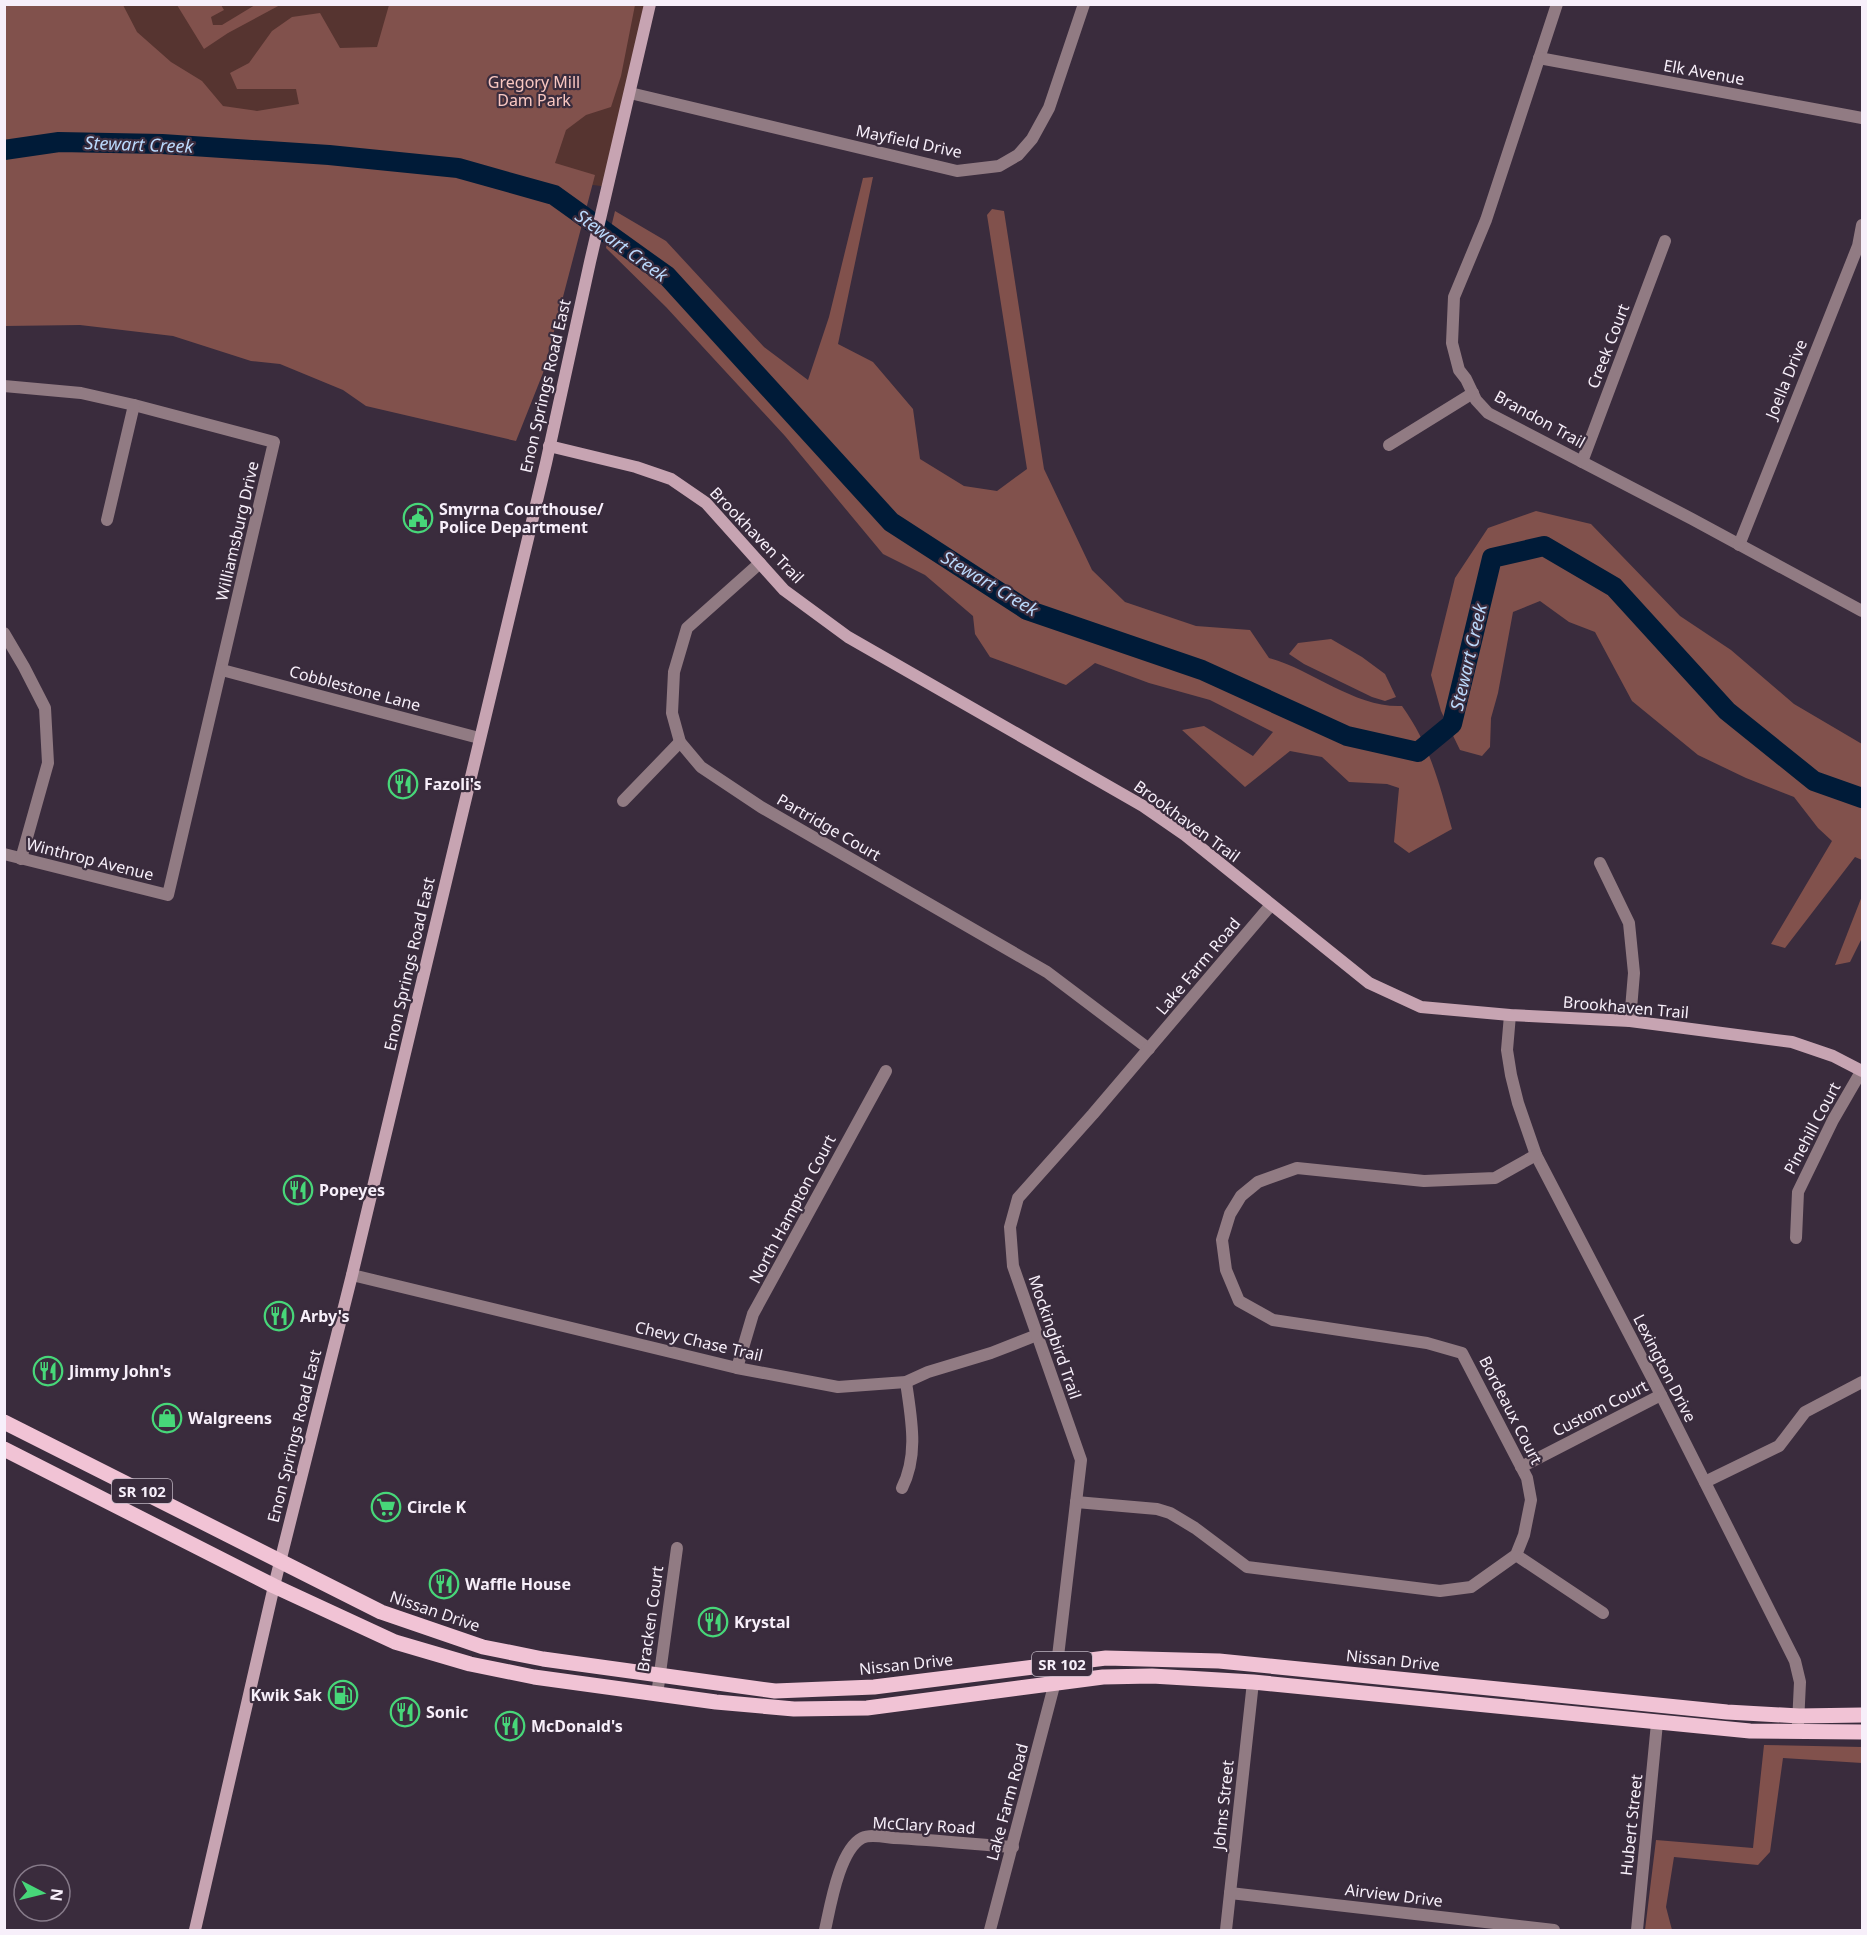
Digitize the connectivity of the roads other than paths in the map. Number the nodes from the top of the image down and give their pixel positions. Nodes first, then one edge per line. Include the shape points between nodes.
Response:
1 (650, 4) edge
2 (1084, 4) edge
3 (1557, 4) edge
4 (1539, 58) junction
5 (630, 93) junction
6 (1863, 117) edge
7 (1863, 225) edge
8 (1665, 241) dead end
9 (4, 386) edge
10 (1473, 393) junction
11 (134, 405) junction
12 (1389, 445) dead end
13 (549, 446) junction
14 (1582, 462) junction
15 (107, 520) dead end
16 (1739, 544) junction
17 (760, 563) junction
18 (1863, 611) edge
19 (4, 633) edge
20 (222, 670) junction
21 (479, 738) junction
22 (680, 742) junction
23 (623, 801) dead end
24 (4, 854) edge
25 (21, 859) junction
26 (1600, 863) dead end
27 (168, 895) joint
28 (1271, 905) junction
29 (1510, 1016) junction
30 (1630, 1021) junction
31 (1149, 1049) junction
32 (886, 1071) dead end
33 (1862, 1071) edge
34 (1536, 1155) junction
35 (1796, 1238) dead end
36 (352, 1275) junction
37 (1037, 1335) junction
38 (737, 1368) junction
39 (906, 1382) junction
40 (1863, 1382) edge
41 (1661, 1395) junction
42 (4, 1422) edge
43 (4, 1449) edge
44 (1521, 1467) junction
45 (1705, 1482) junction
46 (902, 1488) dead end
47 (1076, 1502) junction
48 (677, 1548) dead end
49 (1516, 1555) junction
50 (280, 1561) junction
51 (274, 1586) junction
52 (1602, 1613) dead end
53 (1057, 1664) junction
54 (660, 1675) junction
55 (1055, 1682) junction
56 (1253, 1682) junction
57 (657, 1695) junction
58 (1863, 1715) edge
59 (1799, 1716) junction
60 (1658, 1723) junction
61 (1797, 1732) junction
62 (1863, 1732) edge
63 (1013, 1847) junction
64 (1230, 1893) junction
65 (195, 1930) edge
66 (825, 1930) edge
67 (990, 1930) edge
68 (1226, 1930) edge
69 (1554, 1930) edge
70 (1637, 1930) edge

1 - 5 street, Enon Springs Road East
2 - 5 street, Mayfield Drive via 1049,108 1032,139 1018,155 999,166 957,171
3 - 4 street, Brandon Trail
4 - 6 street, Elk Avenue
4 - 10 street, Brandon Trail via 1486,220 1454,297 1452,343 1459,370
5 - 13 street, Enon Springs Road East
7 - 16 street, Joella Drive
8 - 14 street, Creek Court
9 - 11 street, Williamsburg Drive via 81,393
10 - 12 street
10 - 14 street, Brandon Trail via 1488,413
11 - 15 street
11 - 20 street, Williamsburg Drive via 274,442
13 - 17 street, Brookhaven Trail via 671,479 706,503
13 - 21 street, Enon Springs Road East
14 - 16 street, Brandon Trail
16 - 18 street, Brandon Trail
17 - 22 street, Partridge Court via 687,628 674,672 672,713
17 - 28 street, Brookhaven Trail via 784,590 848,637 1143,806
19 - 25 street via 45,708 48,763
20 - 21 street, Cobblestone Lane
20 - 27 street, Williamsburg Drive
21 - 36 street, Enon Springs Road East
22 - 23 street
22 - 31 street, Partridge Court via 700,767 1047,972
24 - 25 street, Winthrop Avenue
25 - 27 street, Winthrop Avenue
26 - 30 street via 1629,923 1634,973
28 - 29 street, Brookhaven Trail via 1369,983 1421,1007
28 - 31 street, Lake Farm Road
29 - 30 street, Brookhaven Trail
29 - 34 street, Lexington Drive via 1507,1050 1511,1075
30 - 33 street, Brookhaven Trail via 1792,1042
31 - 37 street, Mockingbird Trail via 1018,1198 1010,1227 1013,1266
32 - 38 street, North Hampton Court via 753,1314
33 - 35 street, Pinehill Court via 1798,1192
34 - 41 street, Lexington Drive
34 - 44 street, Bordeaux Court via 1495,1178 1424,1181 1297,1168 1258,1182 1241,1196 1222,1240 1226,1270 1239,1301 1273,1320 1427,1343 1462,1353
36 - 38 street, Chevy Chase Trail
36 - 50 street, Enon Springs Road East
37 - 39 street, Chevy Chase Trail
37 - 47 street, Mockingbird Trail via 1081,1460
38 - 39 street, Chevy Chase Trail via 838,1388
39 - 46 street via 914,1440
40 - 45 street via 1805,1412 1779,1446
41 - 44 street, Custom Court
41 - 45 street, Lexington Drive
42 - 50 main road, Nissan Drive / SR 102
43 - 51 main road, SR 102
44 - 49 street, Bordeaux Court via 1531,1500
45 - 59 street, Lexington Drive via 1795,1661 1800,1682
47 - 49 street via 1170,1513 1247,1567 1440,1591 1471,1587
47 - 53 street, Mockingbird Trail
48 - 54 street, Bracken Court
49 - 52 street
50 - 51 street, Enon Springs Road East
50 - 54 main road, Nissan Drive / SR 102 via 381,1612 483,1647
51 - 57 main road, SR 102 via 395,1642 471,1664
51 - 65 street, Enon Springs Road East
53 - 54 main road, Nissan Drive / SR 102 via 821,1690 775,1691
53 - 55 street, Mockingbird Trail
53 - 59 main road, Nissan Drive / SR 102 via 1106,1658 1219,1661
54 - 57 street, Bracken Court
55 - 56 main road, SR 102 via 1152,1676
55 - 57 main road, SR 102 via 867,1708 794,1709
55 - 63 street, Lake Farm Road
56 - 60 main road, SR 102
56 - 64 street, Johns Street
58 - 59 main road, Nissan Drive / SR 102
59 - 61 street, Lexington Drive
60 - 61 main road, SR 102
60 - 70 street, Hubert Street
61 - 62 main road, SR 102
63 - 66 street, McClary Road via 861,1839 851,1849 837,1877
63 - 67 street, Lake Farm Road
64 - 68 street, Johns Street
64 - 69 street, Airview Drive

